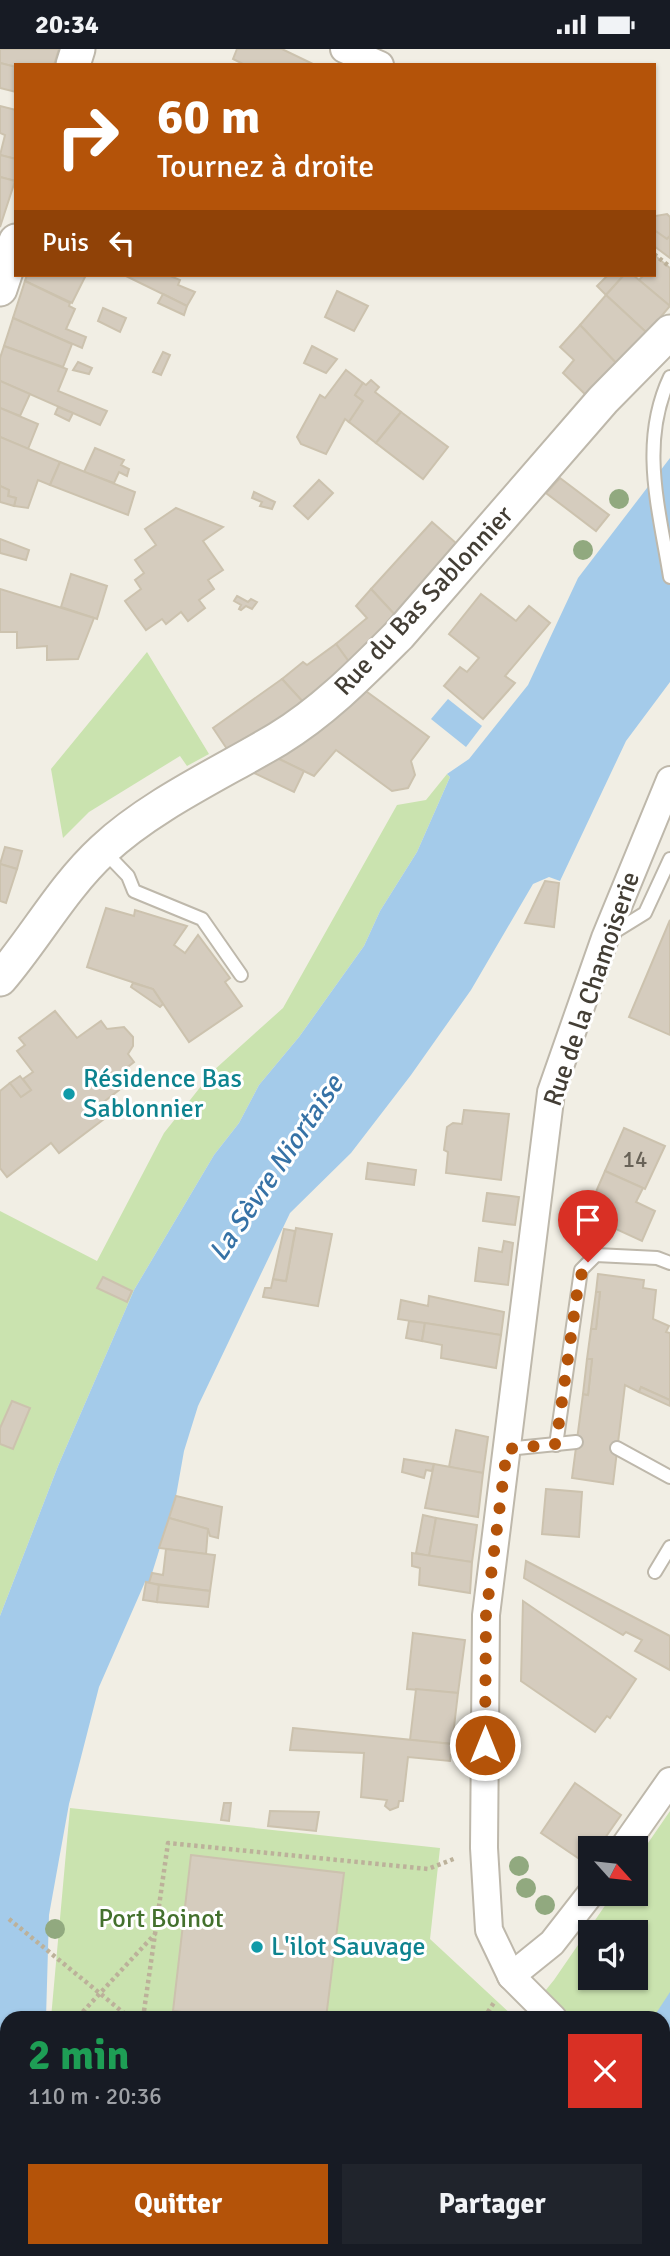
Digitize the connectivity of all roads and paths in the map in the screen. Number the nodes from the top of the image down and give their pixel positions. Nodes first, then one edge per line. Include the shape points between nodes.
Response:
1 (344, 49) edge
2 (376, 63) edge
3 (14, 247) edge
4 (656, 256) edge
5 (670, 267) edge
6 (0, 289) edge
7 (670, 332) edge
8 (670, 377) edge
9 (670, 577) edge
10 (670, 780) edge
11 (103, 850) junction
12 (670, 859) edge
13 (605, 939) junction
14 (241, 975) dead end
15 (0, 979) edge
16 (670, 1263) edge
17 (576, 1442) dead end
18 (556, 1444) junction
19 (617, 1448) dead end
20 (507, 1449) junction
21 (670, 1477) edge
22 (670, 1547) edge
23 (655, 1572) dead end
24 (670, 1781) edge
25 (631, 1836) edge
26 (484, 1848) junction
27 (581, 1906) edge
28 (9, 1919) dead end
29 (155, 1934) junction
30 (511, 1976) junction
31 (100, 1993) junction
32 (84, 2011) edge
33 (122, 2011) edge
34 (144, 2011) edge
35 (546, 2011) edge

1 - 2 street
3 - 6 street
4 - 5 path
7 - 11 street, Rue du Bas Sablonnier via 603,400 363,671 279,738 134,826
8 - 9 lane via 656,409 652,437
10 - 13 street, Rue de la Chamoiserie
11 - 14 lane via 128,876 135,891 202,919
11 - 15 street, Rue du Bas Sablonnier via 70,885
12 - 13 lane via 645,912
13 - 20 street, Rue de la Chamoiserie via 551,1092
16 - 18 lane via 657,1258 596,1255 581,1270
17 - 18 lane
18 - 20 lane
19 - 21 lane
20 - 26 street, Rue de la Chamoiserie via 486,1615
22 - 23 lane
24 - 25 street
26 - 29 path via 428,1869 168,1843
26 - 30 street, Rue de la Chamoiserie via 489,1930
27 - 30 street via 552,1943
28 - 31 path
29 - 31 path
29 - 34 path
30 - 35 street, Rue de la Chamoiserie
31 - 32 path
31 - 33 path

